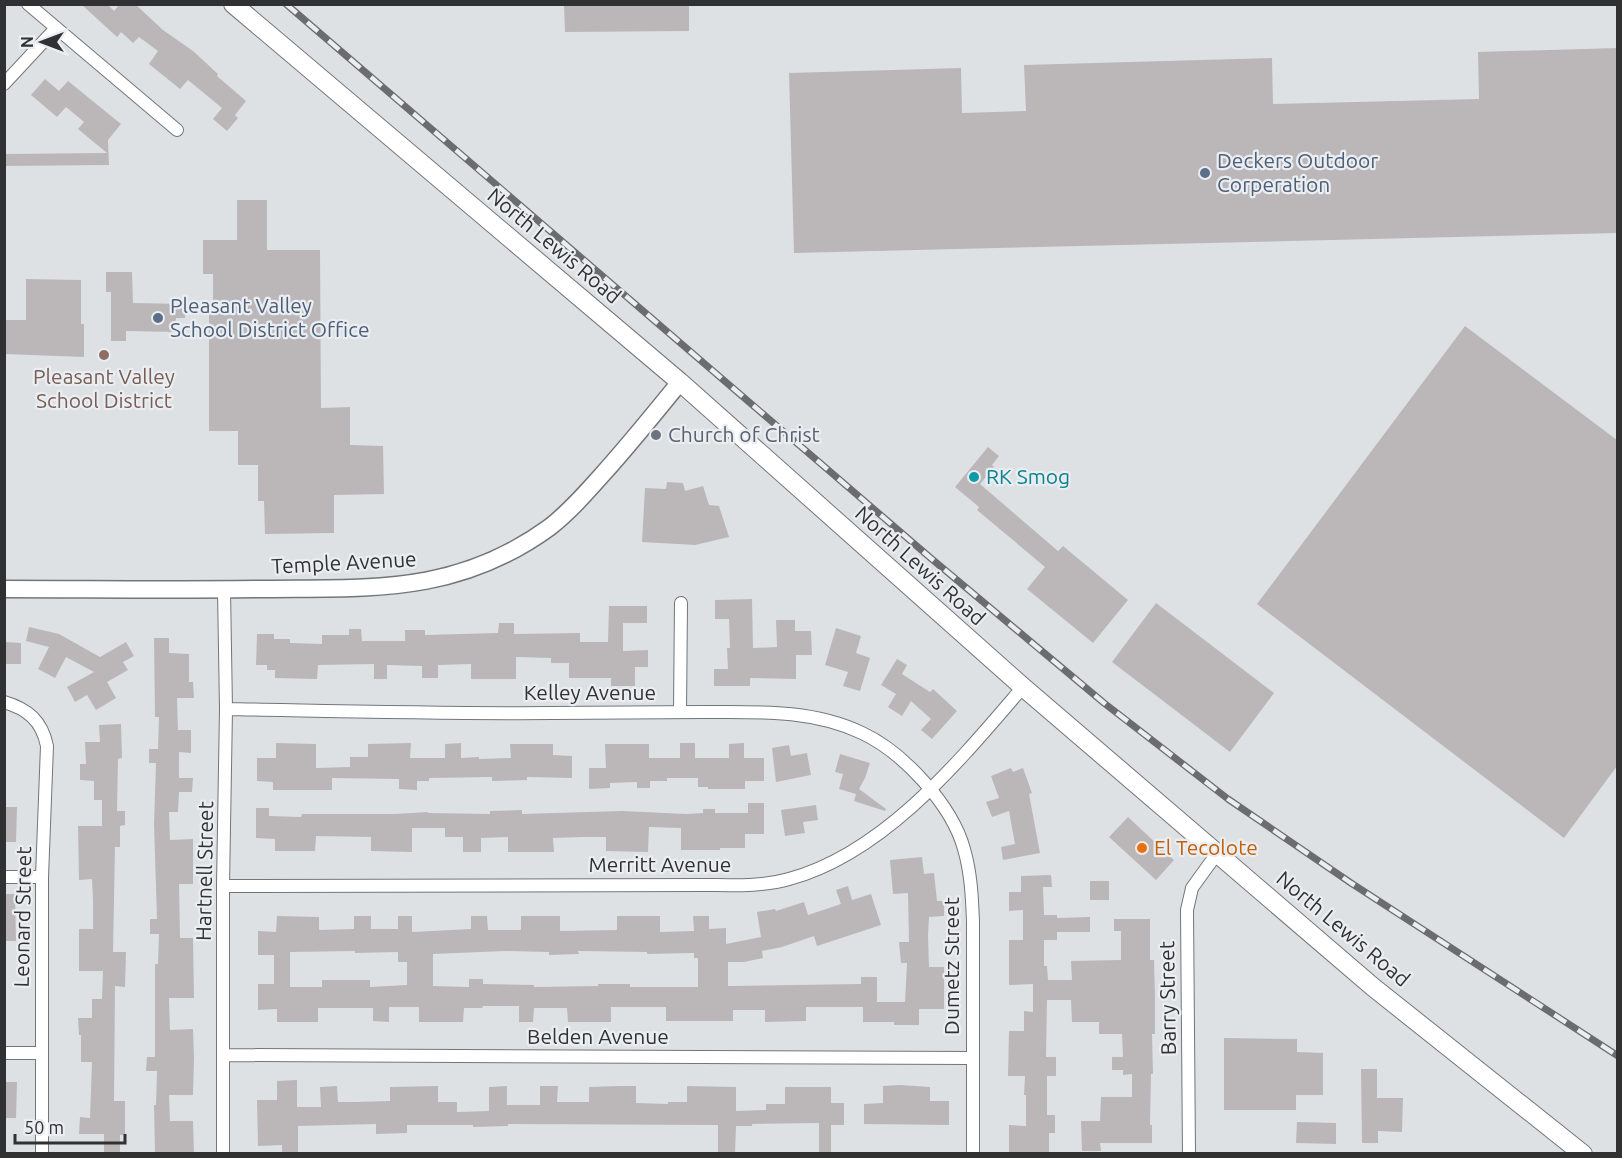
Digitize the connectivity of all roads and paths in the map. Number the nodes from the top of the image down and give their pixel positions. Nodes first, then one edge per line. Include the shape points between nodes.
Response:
1 (28, 4) edge
2 (233, 4) edge
3 (56, 28) junction
4 (4, 84) edge
5 (177, 130) dead end
6 (680, 382) junction
7 (4, 589) edge
8 (224, 590) junction
9 (681, 603) dead end
10 (1023, 687) junction
11 (4, 702) edge
12 (226, 710) junction
13 (680, 712) junction
14 (929, 790) junction
15 (1218, 852) junction
16 (4, 877) edge
17 (42, 877) junction
18 (223, 886) junction
19 (4, 1053) edge
20 (42, 1053) junction
21 (224, 1055) junction
22 (972, 1058) junction
23 (42, 1154) edge
24 (223, 1154) edge
25 (973, 1154) edge
26 (1189, 1154) edge
27 (1583, 1154) edge

1 - 3 street
2 - 6 main road, North Lewis Road
3 - 4 street
3 - 5 street
6 - 8 main road, Temple Avenue via 566,514 494,560 461,573 402,585
6 - 10 main road, North Lewis Road
7 - 8 main road, Temple Avenue
8 - 12 street, Hartnell Street
9 - 13 street
10 - 14 street, Merritt Avenue
10 - 15 main road, North Lewis Road
11 - 17 street, Leonard Street via 27,711 45,736
12 - 13 street, Kelley Avenue
12 - 18 street, Hartnell Street
13 - 14 street, Kelley Avenue via 786,714 840,724 885,746
14 - 18 street, Merritt Avenue via 846,855 817,870 771,883
14 - 22 street, Dumetz Street via 960,837 969,870 973,921
15 - 26 street, Barry Street via 1192,888 1187,910
15 - 27 main road, North Lewis Road via 1373,987
16 - 17 street
17 - 20 street, Leonard Street
18 - 21 street, Hartnell Street
19 - 20 street
20 - 23 street, Leonard Street
21 - 22 street, Belden Avenue
21 - 24 street, Hartnell Street
22 - 25 street, Dumetz Street

